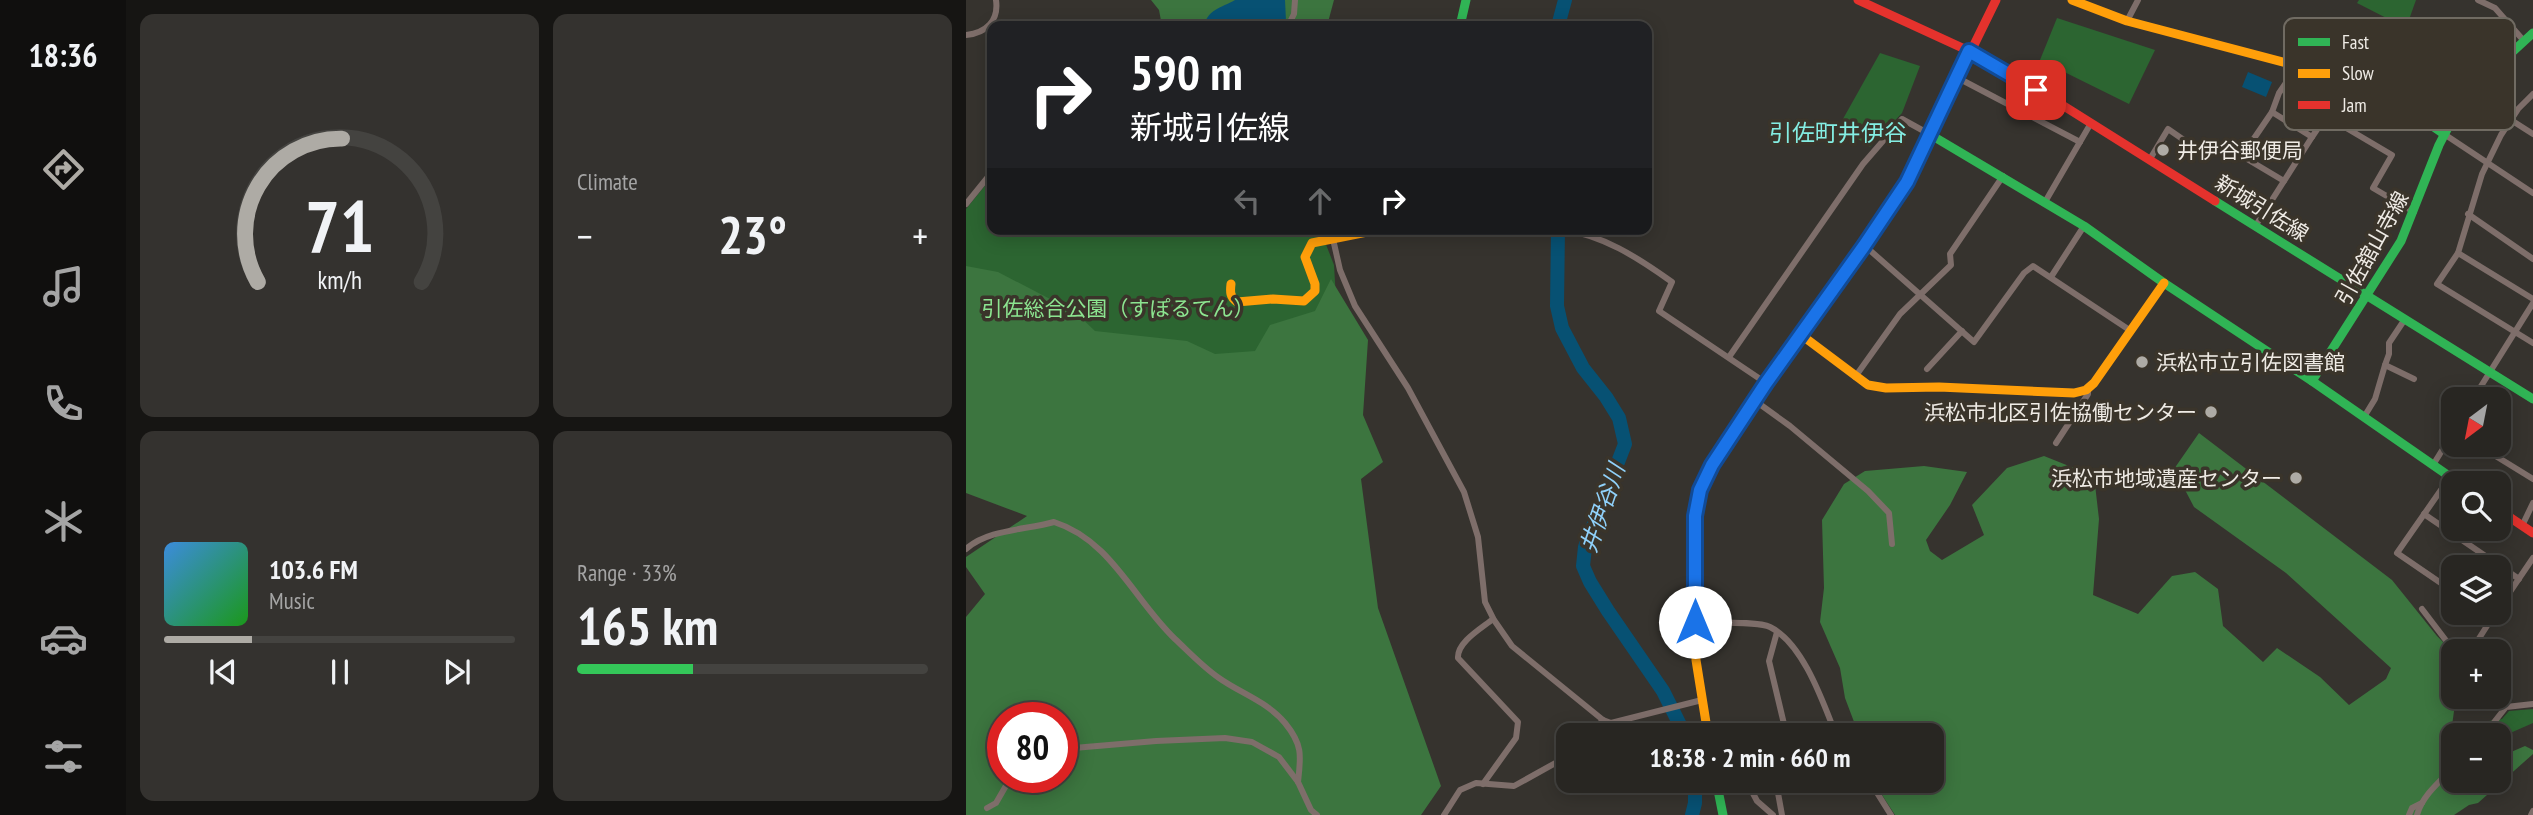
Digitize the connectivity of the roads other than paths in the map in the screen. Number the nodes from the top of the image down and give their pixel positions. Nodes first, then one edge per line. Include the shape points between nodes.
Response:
1 (996, 0) edge
2 (1295, 0) edge
3 (1466, 0) edge
4 (1858, 0) edge
5 (1996, 0) edge
6 (2072, 0) edge
7 (2138, 0) edge
8 (2478, 0) edge
9 (2504, 18) edge
10 (992, 21) edge
11 (1290, 21) edge
12 (1461, 21) edge
13 (2127, 21) junction
14 (987, 28) edge
15 (2515, 31) edge
16 (2533, 33) edge
17 (966, 34) edge
18 (2524, 41) junction
19 (2515, 49) edge
20 (1969, 51) junction
21 (2284, 63) edge
22 (1957, 78) junction
23 (2284, 86) edge
24 (2533, 94) edge
25 (2272, 112) junction
26 (2515, 115) edge
27 (2284, 120) edge
28 (2091, 123) junction
29 (2515, 123) edge
30 (2301, 130) edge
31 (2317, 130) edge
32 (2350, 130) edge
33 (2438, 130) edge
34 (2447, 130) edge
35 (2506, 130) edge
36 (2444, 134) junction
37 (2533, 134) edge
38 (1931, 135) junction
39 (2312, 137) junction
40 (2080, 142) junction
41 (2242, 156) junction
42 (2150, 159) junction
43 (2487, 164) junction
44 (2003, 176) junction
45 (987, 178) edge
46 (2284, 181) junction
47 (2533, 193) edge
48 (2045, 202) junction
49 (966, 204) edge
50 (2414, 212) junction
51 (2468, 214) junction
52 (2256, 225) junction
53 (2084, 226) junction
54 (1353, 235) edge
55 (1585, 235) edge
56 (1333, 239) junction
57 (1864, 246) junction
58 (2458, 253) junction
59 (2533, 259) edge
60 (2051, 277) junction
61 (2164, 283) junction
62 (1231, 284) dead end
63 (1921, 293) junction
64 (2367, 295) junction
65 (2533, 301) edge
66 (2405, 319) junction
67 (1962, 331) junction
68 (2131, 331) junction
69 (2516, 331) junction
70 (1800, 334) junction
71 (2533, 343) edge
72 (1729, 357) junction
73 (2385, 365) junction
74 (1927, 369) dead end
75 (2489, 372) junction
76 (1855, 377) junction
77 (2414, 379) dead end
78 (2312, 381) junction
79 (1766, 383) junction
80 (2480, 387) edge
81 (2088, 388) junction
82 (2533, 399) edge
83 (1754, 400) junction
84 (2364, 417) junction
85 (2056, 443) dead end
86 (2441, 452) edge
87 (2497, 457) edge
88 (2433, 465) junction
89 (2442, 471) edge
90 (2533, 479) edge
91 (2441, 490) edge
92 (2533, 503) edge
93 (2424, 514) junction
94 (2511, 518) edge
95 (2522, 526) junction
96 (2533, 533) edge
97 (1892, 544) dead end
98 (966, 549) edge
99 (2533, 558) edge
100 (2519, 579) junction
101 (2441, 583) edge
102 (2511, 591) edge
103 (2422, 609) dead end
104 (1493, 619) junction
105 (1695, 622) junction
106 (1777, 632) junction
107 (2445, 639) edge
108 (1702, 700) junction
109 (2533, 704) edge
110 (1603, 720) junction
111 (1600, 723) edge
112 (1706, 723) edge
113 (1784, 723) edge
114 (1831, 723) edge
115 (2493, 723) edge
116 (1078, 748) edge
117 (1556, 763) edge
118 (1298, 782) junction
119 (2441, 782) edge
120 (1483, 784) junction
121 (1002, 793) edge
122 (1719, 793) edge
123 (1753, 793) edge
124 (1778, 793) edge
125 (1877, 793) edge
126 (2424, 802) junction
127 (987, 808) dead end
128 (1317, 815) edge
129 (1444, 815) edge
130 (1723, 815) edge
131 (1773, 815) edge
132 (1782, 815) edge
133 (1891, 815) edge
134 (2409, 815) edge
135 (2417, 815) edge

1 - 10 street
2 - 11 street
3 - 12 main road
4 - 20 main road, 新城引佐線
5 - 20 main road
6 - 13 main road
7 - 13 street
8 - 9 street
13 - 21 main road
14 - 17 street
15 - 18 street
16 - 18 main road, 引佐舘山寺線
18 - 19 main road, 引佐舘山寺線
20 - 22 main road
20 - 28 main road, 新城引佐線
22 - 38 main road
22 - 40 street
23 - 25 street
24 - 26 street
25 - 27 street
25 - 41 street
28 - 40 street
28 - 42 main road, 新城引佐線
29 - 37 street
30 - 39 street
31 - 39 street
32 - 50 street via 2392,155 2372,188
33 - 36 main road
34 - 36 main road, 引佐舘山寺線
35 - 43 street
36 - 43 street
36 - 50 main road, 引佐舘山寺線
38 - 44 main road
38 - 57 main road via 1907,182
38 - 72 street via 1902,119 1863,164
39 - 46 street
40 - 48 street
41 - 42 street via 2194,147 2168,130
41 - 46 street
42 - 52 main road, 新城引佐線
43 - 47 street
43 - 51 street
44 - 48 main road
44 - 63 street via 1950,254 1951,265
45 - 49 street
46 - 52 street
48 - 53 main road
50 - 64 main road, 引佐舘山寺線
51 - 58 street
51 - 59 street
52 - 64 main road, 新城引佐線
53 - 60 street
53 - 61 main road
54 - 56 main road
55 - 72 street via 1626,250 1672,282 1659,311
56 - 62 main road via 1312,243 1306,252 1315,285 1307,300 1275,299 1248,305 1235,301
56 - 104 street via 1355,306 1408,388 1464,492 1478,537 1485,602
57 - 63 street
57 - 70 main road
58 - 65 street
58 - 69 street via 2437,284
60 - 67 street via 2033,266 1974,342
60 - 68 street
61 - 68 main road
61 - 78 main road
63 - 67 street
63 - 76 street via 1900,314
64 - 66 main road, 新城引佐線
64 - 78 main road, 引佐舘山寺線
65 - 69 street
66 - 73 street via 2389,343
66 - 75 main road, 新城引佐線
67 - 74 street
68 - 81 main road
69 - 71 street
69 - 75 street
70 - 76 main road
70 - 79 main road
72 - 79 street
73 - 77 street
73 - 84 street
75 - 80 street
75 - 82 main road, 新城引佐線
76 - 81 main road via 1886,388 2074,393
78 - 84 main road
79 - 83 main road
81 - 85 street
83 - 97 street via 1868,491 1889,513
83 - 105 main road via 1700,490 1695,516
84 - 88 main road
86 - 88 street
87 - 90 street
88 - 89 main road
91 - 93 street
92 - 95 street
93 - 100 street
93 - 101 street via 2397,553
94 - 95 main road
95 - 96 main road
98 - 118 street via 999,533 1054,522 1081,535 1118,566 1172,637 1218,677 1285,723 1302,754
99 - 100 street
100 - 102 street
103 - 107 street
104 - 110 street via 1512,646
104 - 120 street via 1458,652 1458,658 1518,722 1516,738
105 - 106 street via 1762,625
105 - 108 main road
106 - 113 street via 1769,661
106 - 114 street via 1789,640 1804,664
108 - 110 street via 1611,723
108 - 112 main road
109 - 115 street via 2506,707
110 - 111 street
116 - 118 street via 1225,738 1252,742 1279,757
117 - 120 street via 1514,786
118 - 128 street
119 - 126 street
120 - 129 street via 1476,782 1461,790
121 - 127 street
122 - 130 main road
123 - 131 street
124 - 132 street
125 - 133 street
126 - 134 street
126 - 135 street

